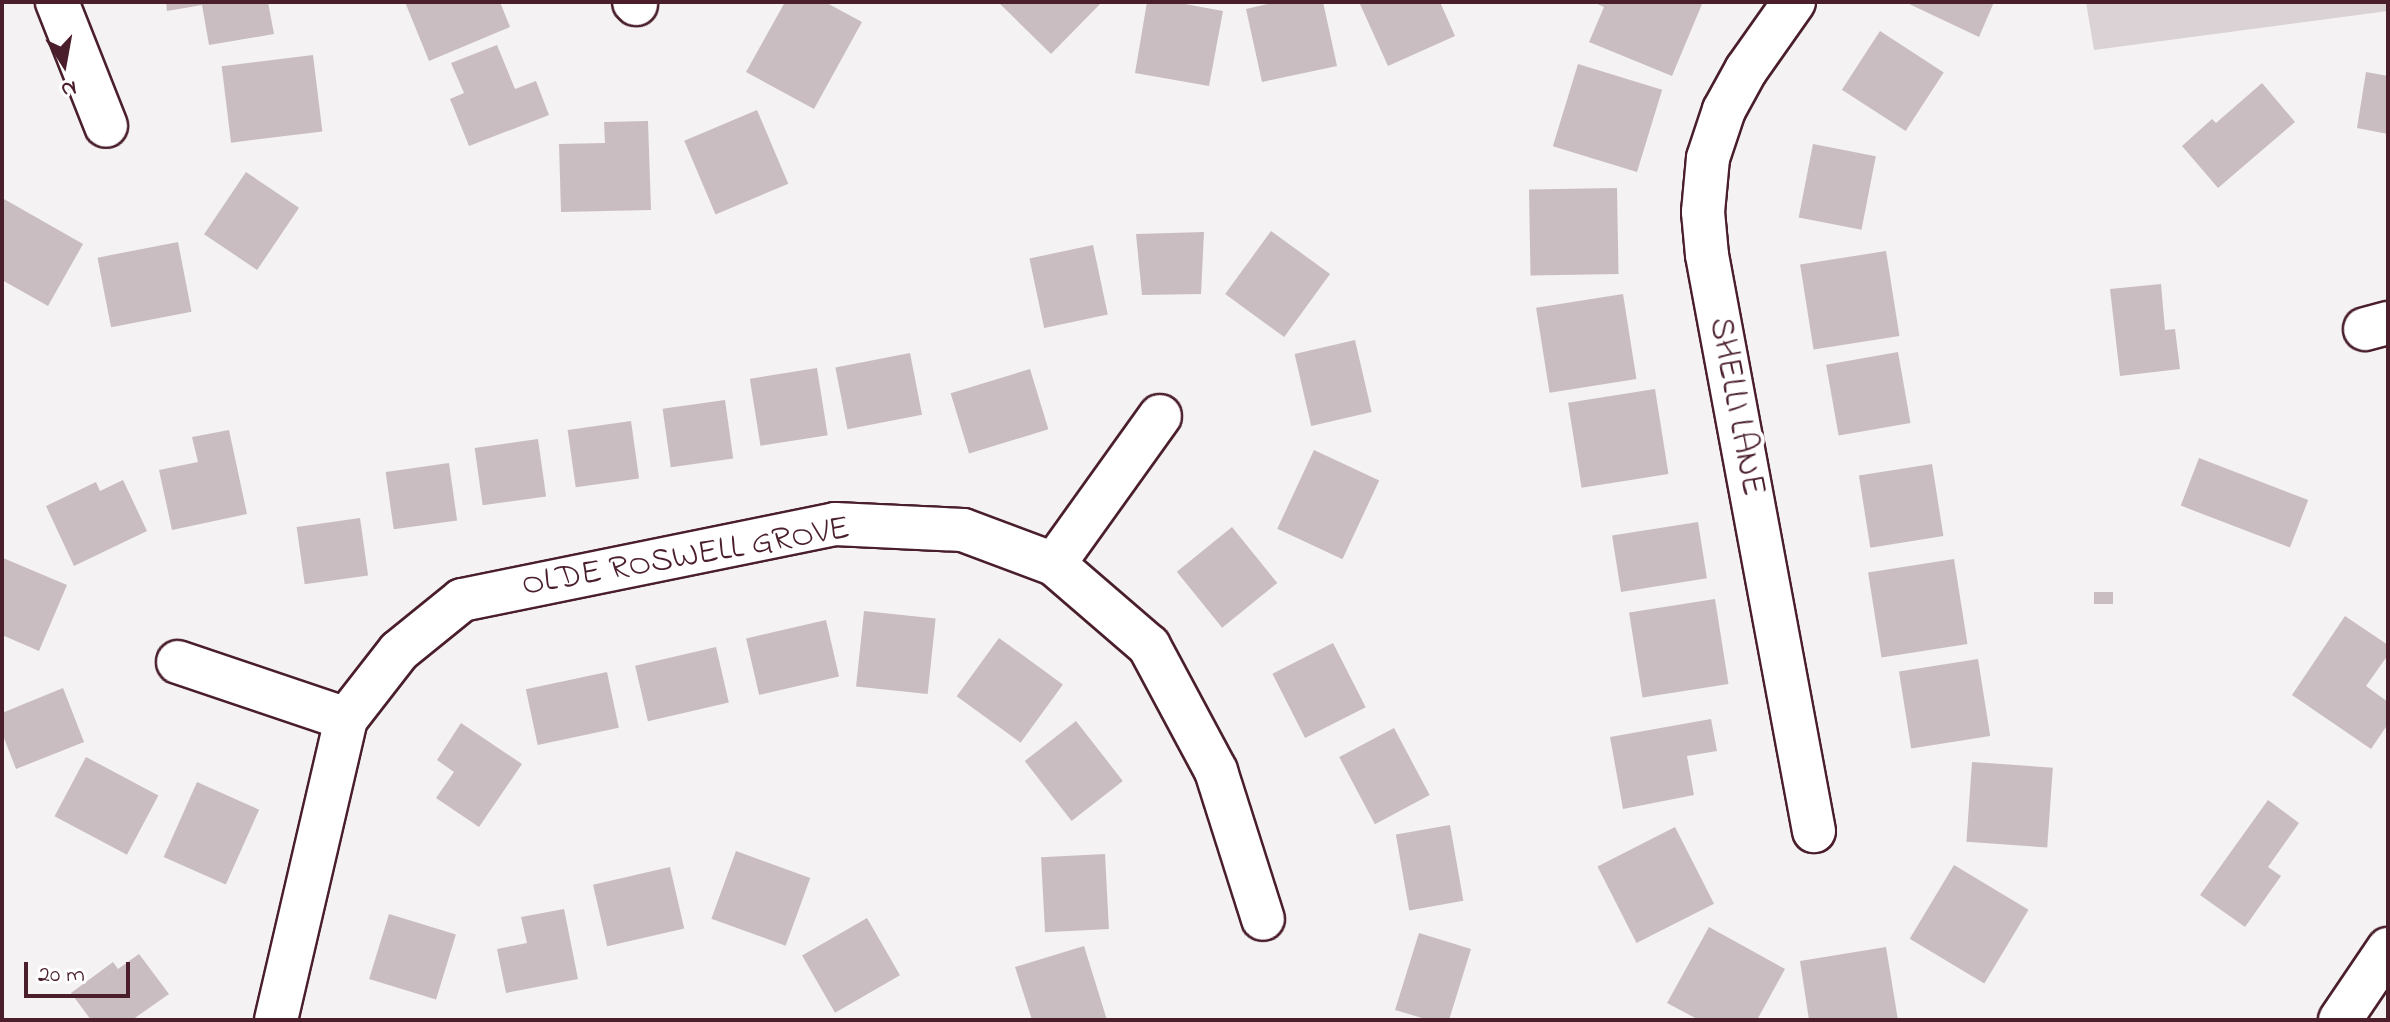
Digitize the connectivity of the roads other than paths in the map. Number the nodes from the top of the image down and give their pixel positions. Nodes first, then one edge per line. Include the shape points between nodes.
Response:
1 (57, 2) edge
2 (1794, 2) edge
3 (106, 126) dead end
4 (1160, 416) dead end
5 (1054, 564) junction
6 (178, 662) dead end
7 (346, 719) junction
8 (1814, 831) dead end
9 (1263, 919) dead end
10 (2388, 949) edge
11 (276, 1020) edge
12 (2340, 1020) edge

1 - 3 street
2 - 8 street, SHELLI LANE via 1724,110 1708,158 1703,212
4 - 5 street
5 - 7 street, OLDE ROSWELL GROVE via 963,530 835,524 462,600 399,651
5 - 9 street, OLDE ROSWELL GROVE via 1149,646 1216,771
6 - 7 street
7 - 11 street, OLDE ROSWELL GROVE
10 - 12 street

